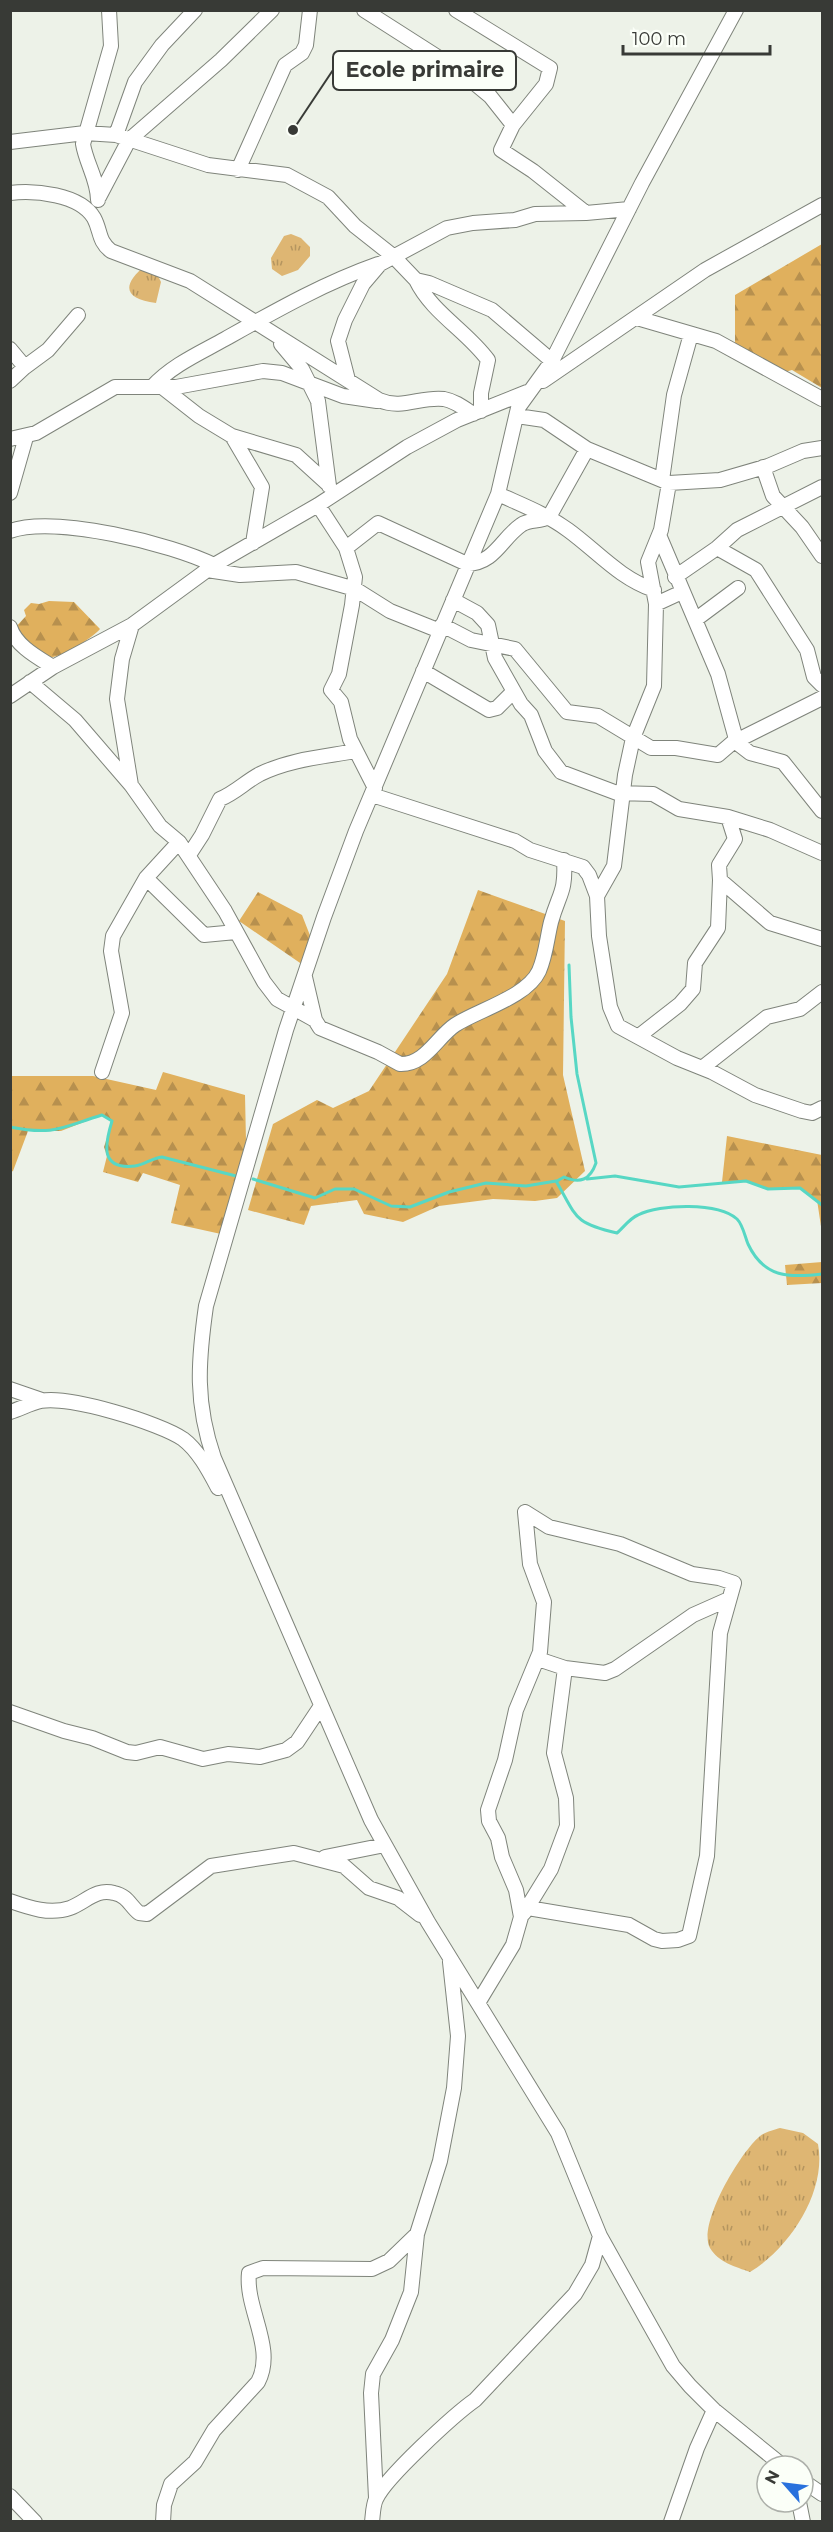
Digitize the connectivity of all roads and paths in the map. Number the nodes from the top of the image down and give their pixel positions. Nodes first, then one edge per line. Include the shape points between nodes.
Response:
1 (109, 10) edge
2 (195, 10) edge
3 (310, 10) edge
4 (364, 10) edge
5 (456, 10) edge
6 (735, 10) edge
7 (266, 13) edge
8 (513, 125) junction
9 (85, 133) junction
10 (123, 138) junction
11 (10, 142) edge
12 (238, 170) junction
13 (10, 192) edge
14 (99, 197) junction
15 (822, 205) edge
16 (628, 208) junction
17 (586, 213) junction
18 (94, 218) junction
19 (393, 256) junction
20 (380, 264) junction
21 (416, 280) junction
22 (78, 315) dead end
23 (637, 318) junction
24 (253, 323) junction
25 (269, 332) junction
26 (691, 334) junction
27 (10, 349) edge
28 (552, 361) junction
29 (25, 367) junction
30 (348, 380) junction
31 (10, 381) edge
32 (312, 385) junction
33 (157, 387) junction
34 (536, 387) junction
35 (822, 399) edge
36 (379, 400) junction
37 (477, 412) junction
38 (517, 416) junction
39 (232, 436) junction
40 (26, 437) junction
41 (10, 439) edge
42 (822, 448) edge
43 (587, 449) junction
44 (763, 467) junction
45 (665, 481) junction
46 (822, 487) edge
47 (330, 491) junction
48 (10, 494) edge
49 (498, 494) junction
50 (318, 505) junction
51 (783, 507) junction
52 (549, 518) junction
53 (10, 531) edge
54 (659, 535) junction
55 (253, 543) junction
56 (346, 548) junction
57 (717, 548) junction
58 (822, 556) edge
59 (467, 564) junction
60 (211, 567) junction
61 (675, 577) junction
62 (738, 588) dead end
63 (355, 589) junction
64 (682, 592) junction
65 (655, 597) junction
66 (453, 600) junction
67 (695, 620) junction
68 (132, 625) junction
69 (10, 627) edge
70 (441, 628) junction
71 (491, 644) junction
72 (52, 667) junction
73 (423, 671) junction
74 (30, 682) junction
75 (822, 686) edge
76 (513, 692) junction
77 (10, 696) edge
78 (822, 698) edge
79 (633, 738) junction
80 (737, 743) junction
81 (356, 751) junction
82 (131, 785) junction
83 (374, 792) junction
84 (622, 794) junction
85 (822, 811) edge
86 (728, 817) junction
87 (179, 842) junction
88 (822, 854) edge
89 (189, 855) junction
90 (564, 860) junction
91 (146, 878) junction
92 (720, 880) junction
93 (597, 896) junction
94 (236, 932) junction
95 (822, 939) edge
96 (305, 977) junction
97 (822, 992) edge
98 (294, 1007) junction
99 (315, 1020) junction
100 (639, 1036) junction
101 (702, 1068) junction
102 (102, 1072) dead end
103 (822, 1108) edge
104 (10, 1389) edge
105 (42, 1400) junction
106 (10, 1412) edge
107 (244, 1529) junction
108 (729, 1599) junction
109 (538, 1659) junction
110 (564, 1668) junction
111 (321, 1706) junction
112 (10, 1713) edge
113 (385, 1845) junction
114 (317, 1858) junction
115 (10, 1900) edge
116 (524, 1912) junction
117 (428, 1922) junction
118 (450, 1957) junction
119 (478, 2003) junction
120 (417, 2234) junction
121 (600, 2236) junction
122 (714, 2410) junction
123 (768, 2454) edge
124 (10, 2496) edge
125 (376, 2498) junction
126 (35, 2522) edge
127 (163, 2522) edge
128 (372, 2522) edge
129 (671, 2522) edge

1 - 9 street via 111,46
2 - 10 street via 135,82
3 - 12 street via 306,45 285,66
4 - 8 street via 461,72 490,96
5 - 8 street via 550,68 546,84
6 - 16 street
7 - 10 street
8 - 17 street via 502,151
9 - 10 street
9 - 11 street
9 - 14 street via 85,158
10 - 12 street via 200,163
10 - 14 street
12 - 19 street via 287,175 311,186
13 - 18 street via 60,196 83,207
14 - 18 street
15 - 23 street via 705,270
16 - 17 street
16 - 28 street
17 - 19 street via 535,214 447,228
18 - 24 street via 101,243 111,250 190,281
19 - 20 street
19 - 21 street
20 - 24 street via 312,291
20 - 30 street via 358,292 338,341
21 - 28 street via 492,310
21 - 37 street via 488,360
22 - 29 street via 48,350
23 - 26 street
23 - 34 street
24 - 25 street
24 - 33 street via 186,360
25 - 30 street
25 - 32 street
26 - 35 street via 716,341
26 - 45 street via 674,395
27 - 29 street
28 - 34 street
29 - 31 street
30 - 36 street
32 - 33 street via 263,370
32 - 36 street via 343,396
32 - 47 street via 318,401
33 - 39 street
33 - 40 street via 115,387
34 - 37 street
34 - 38 street via 520,405
36 - 37 street via 398,405 441,398
37 - 47 street
38 - 43 street via 544,420
38 - 49 street
39 - 47 street via 296,455
39 - 55 street via 262,487
40 - 41 street
40 - 48 street
42 - 44 street
43 - 45 street
43 - 52 street
44 - 45 street via 720,480
44 - 51 street via 771,492
45 - 54 street
46 - 51 street
47 - 50 street
49 - 52 street
49 - 59 street
50 - 55 street
50 - 56 street
51 - 57 street via 737,530
51 - 58 street
52 - 59 street via 524,523 491,556
52 - 65 street
53 - 60 street via 29,527 87,531 177,549
54 - 61 street
54 - 65 street via 648,562
55 - 60 street
56 - 59 street via 378,523
56 - 63 street via 354,570
57 - 61 street
57 - 75 street via 756,570 807,650 814,677
59 - 66 street
60 - 63 street via 240,575 290,571
60 - 68 street
61 - 64 street
62 - 67 street
63 - 70 street via 390,611
63 - 81 street via 339,674 331,688 341,702
64 - 65 street
64 - 67 street
65 - 79 street via 655,676
66 - 70 street
66 - 71 street via 483,619 490,630
67 - 80 street via 718,674
68 - 72 street
68 - 82 street via 117,699
69 - 72 street via 17,640
70 - 71 street
70 - 73 street
71 - 76 street
71 - 79 street via 507,645 518,652 567,712 598,716
72 - 74 street
73 - 76 street via 489,710 497,708
73 - 83 street
74 - 77 street
74 - 82 street via 75,720
76 - 84 street via 531,715 545,751 561,772
78 - 80 street
79 - 80 street via 651,748 716,755
79 - 84 street
80 - 85 street via 750,753 783,762
81 - 83 street
81 - 89 street via 301,759 260,774 220,799
82 - 87 street via 160,826
83 - 90 street
83 - 96 street via 356,831
84 - 86 street via 653,794 679,809
84 - 93 street via 614,866
86 - 88 street via 770,830
86 - 92 street via 735,838 719,865
87 - 89 street
87 - 91 street
89 - 94 street
90 - 93 street via 587,871
90 - 99 street via 565,886 536,976 525,987 455,1025 420,1058 400,1064 320,1028
91 - 94 street via 204,935
91 - 102 street via 120,920 112,942 122,1013
92 - 95 street via 770,923
92 - 100 street via 718,927 695,963 693,989
93 - 100 street via 599,936 613,1019 618,1026
94 - 98 street via 277,999
96 - 98 street
96 - 99 street
97 - 101 street via 800,1009 767,1017
98 - 99 street
98 - 107 street via 206,1306 200,1352 203,1426
100 - 101 street
101 - 103 street via 755,1095 802,1111 812,1113
104 - 105 street
105 - 106 street
105 - 107 street via 104,1409 183,1439 203,1463
107 - 111 street
108 - 109 street via 734,1583 727,1580 692,1574 620,1544 549,1527 525,1512 530,1564 544,1602
108 - 110 street via 693,1615 615,1669 605,1673
108 - 116 street via 720,1633 706,1856 689,1936 662,1941 629,1924
109 - 110 street
109 - 116 street via 516,1710 488,1810
110 - 116 street via 554,1753 566,1798 567,1826 551,1869
111 - 112 street via 297,1742 286,1750 260,1757 228,1754 203,1759 160,1748 127,1752
111 - 113 street
113 - 114 street
113 - 117 street
114 - 115 street via 294,1853 211,1866 142,1915 129,1900 114,1893 96,1894 73,1907 55,1910 36,1910
114 - 117 street via 344,1866 369,1888 398,1898
116 - 119 street via 513,1945
117 - 118 street
118 - 119 street
118 - 120 street via 457,2011 456,2072 440,2162
119 - 121 street via 558,2133
120 - 125 street via 411,2292 374,2374 371,2393
120 - 127 street via 389,2261 372,2269 263,2268 249,2273 249,2290 262,2341 262,2374 214,2430 195,2462 171,2484
121 - 122 street via 673,2366
121 - 125 street via 592,2265 575,2294
122 - 123 street
122 - 129 street
124 - 126 street
125 - 128 street

